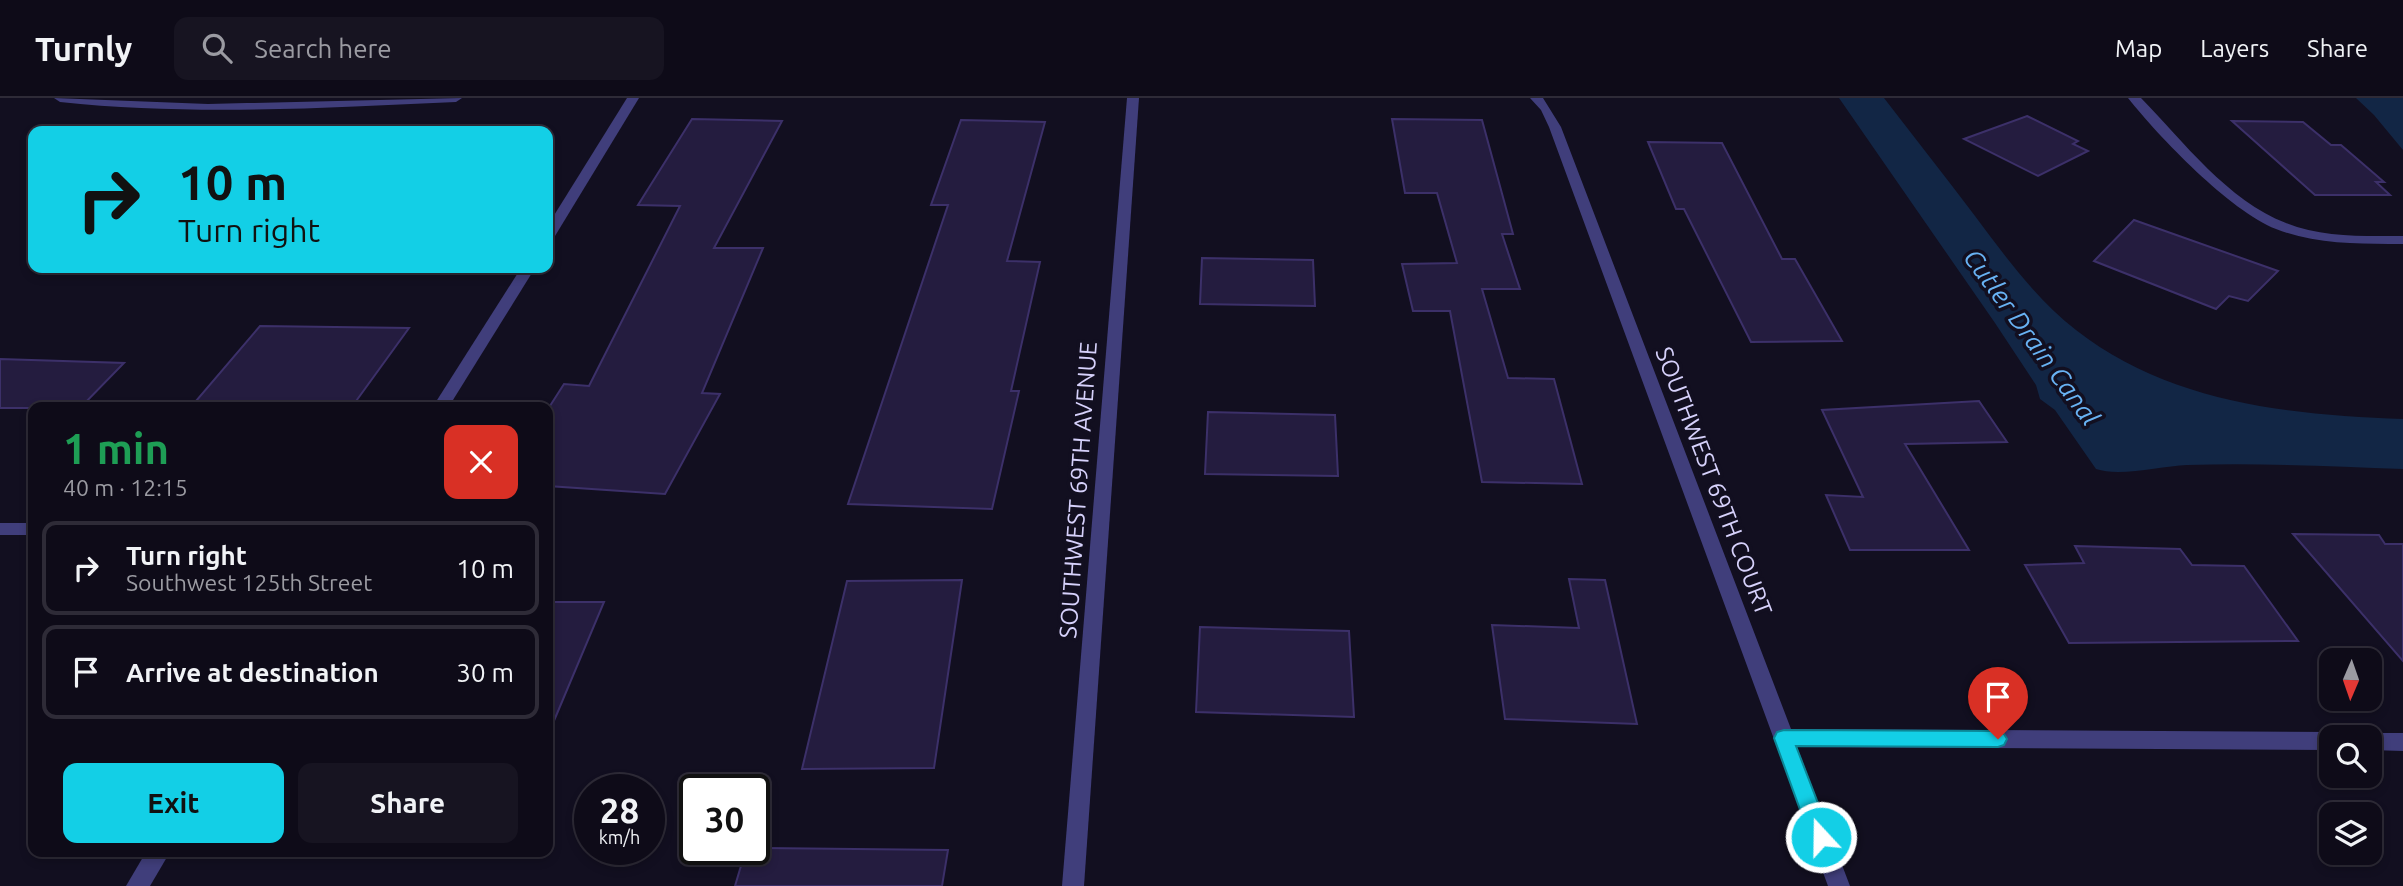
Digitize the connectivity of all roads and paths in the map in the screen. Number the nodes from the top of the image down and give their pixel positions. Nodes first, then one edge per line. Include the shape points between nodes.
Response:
1 (60, 98) edge
2 (456, 98) edge
3 (633, 98) edge
4 (1133, 98) edge
5 (1535, 98) edge
6 (2134, 98) edge
7 (553, 228) edge
8 (2403, 240) edge
9 (525, 273) edge
10 (444, 402) edge
11 (0, 529) edge
12 (28, 529) edge
13 (1784, 738) junction
14 (2319, 741) edge
15 (2382, 742) edge
16 (2403, 742) edge
17 (156, 857) edge
18 (137, 886) edge
19 (1073, 886) edge
20 (1839, 886) edge

1 - 2 street via 197,107
3 - 7 street
4 - 19 street, SOUTHWEST 69TH AVENUE
5 - 13 street, SOUTHWEST 69TH COURT via 1555,128
6 - 8 street via 2237,199 2278,225 2329,237
9 - 10 street
11 - 12 street
13 - 14 street
13 - 20 street, SOUTHWEST 69TH COURT
15 - 16 street
17 - 18 street

